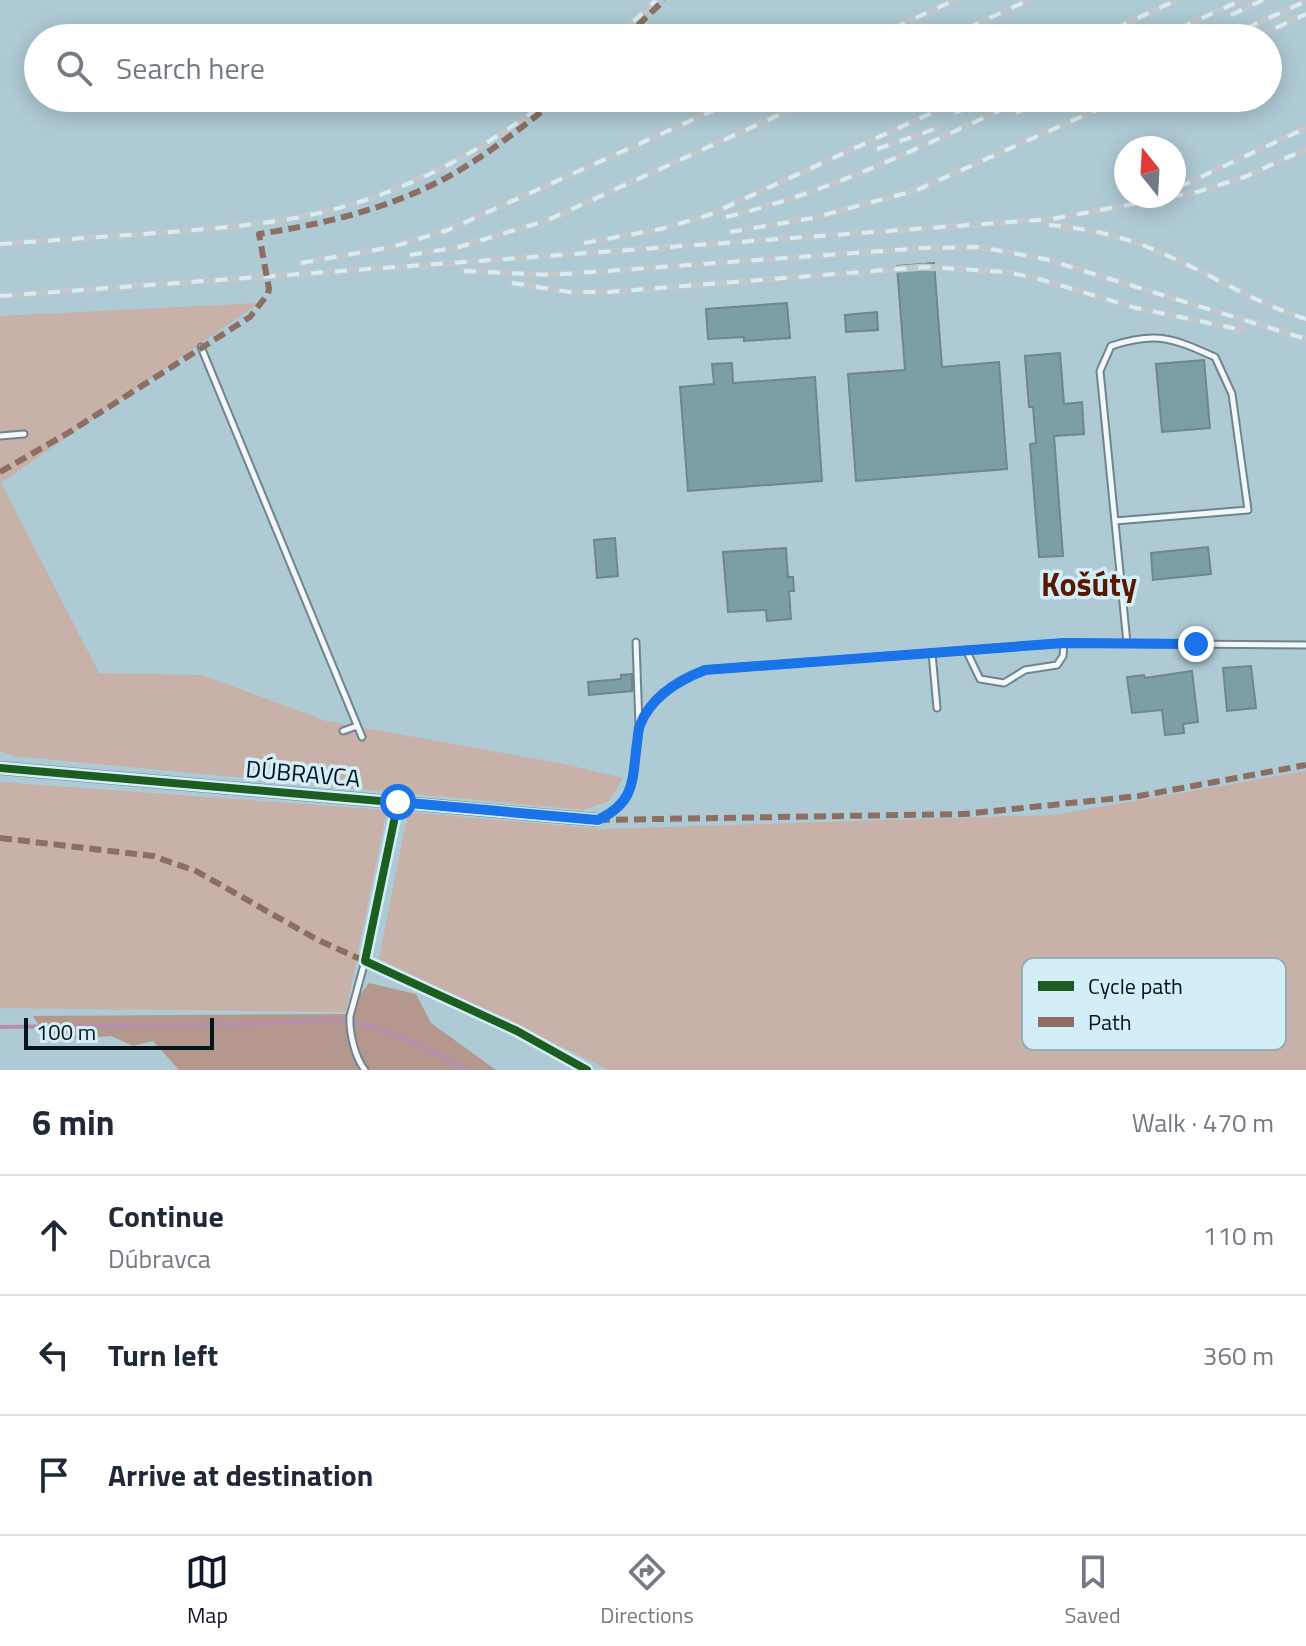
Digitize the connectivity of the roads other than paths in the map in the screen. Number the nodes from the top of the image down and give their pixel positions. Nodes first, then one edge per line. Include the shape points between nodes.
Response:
1 (201, 347) dead end
2 (24, 434) dead end
3 (0, 436) edge
4 (1115, 521) junction
5 (636, 642) dead end
6 (1064, 643) junction
7 (1127, 643) junction
8 (1306, 645) edge
9 (966, 650) junction
10 (932, 653) junction
11 (937, 708) dead end
12 (357, 726) junction
13 (639, 726) junction
14 (343, 731) dead end
15 (362, 737) dead end
16 (0, 768) edge
17 (398, 802) junction
18 (598, 820) joint
19 (365, 1070) edge

1 - 12 lane
2 - 3 lane
4 - 4 lane via 1100,371 1111,346 1157,335 1215,357 1232,394 1248,510
4 - 7 lane
5 - 13 lane
6 - 7 lane
6 - 9 lane
6 - 9 lane via 1057,665 1025,670 1004,683 980,679
7 - 8 lane
9 - 10 lane
10 - 11 lane
10 - 13 lane via 705,670 681,679 653,704
12 - 14 lane
12 - 15 lane
13 - 18 lane via 631,791 618,810
16 - 17 street, DÚBRAVCA
17 - 18 street, DÚBRAVCA
17 - 19 lane via 350,1016

